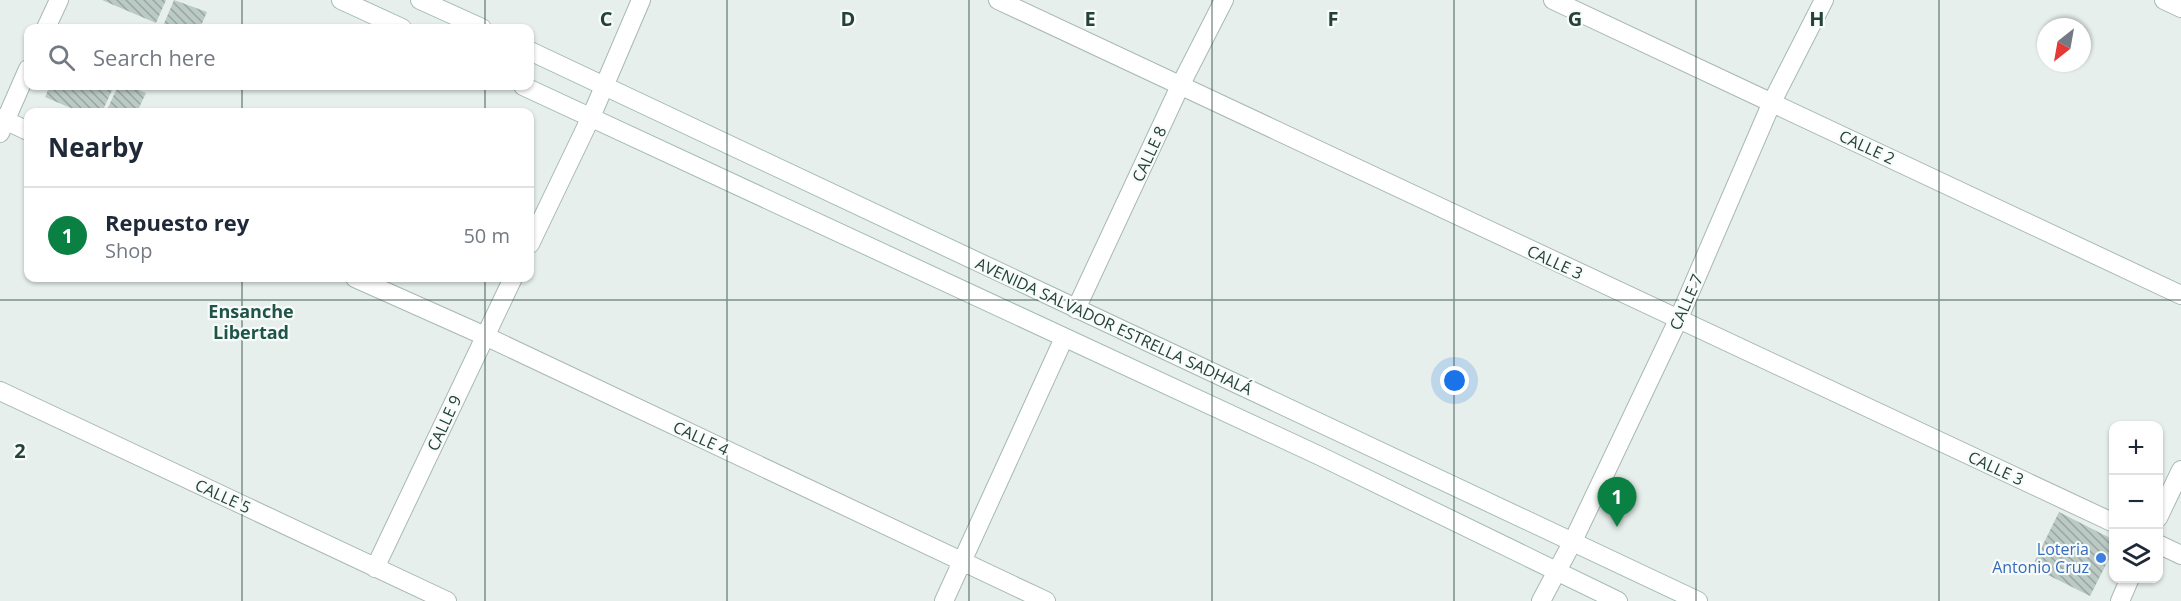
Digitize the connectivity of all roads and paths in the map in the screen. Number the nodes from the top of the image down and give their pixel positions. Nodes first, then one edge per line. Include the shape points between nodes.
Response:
1 (59, 0) edge
2 (341, 0) edge
3 (420, 0) edge
4 (641, 0) edge
5 (998, 0) edge
6 (1224, 0) edge
7 (1552, 0) edge
8 (1824, 0) edge
9 (2164, 0) edge
10 (2181, 8) edge
11 (48, 24) edge
12 (393, 24) edge
13 (473, 24) edge
14 (534, 53) edge
15 (24, 77) edge
16 (603, 85) junction
17 (1180, 86) junction
18 (532, 90) edge
19 (1772, 102) junction
20 (591, 117) junction
21 (2, 124) edge
22 (24, 129) edge
23 (534, 235) edge
24 (364, 282) edge
25 (511, 282) edge
26 (2181, 295) edge
27 (1076, 309) junction
28 (1678, 320) junction
29 (485, 336) junction
30 (1064, 338) junction
31 (0, 391) edge
32 (2181, 470) edge
33 (2163, 508) edge
34 (2109, 521) edge
35 (1573, 541) junction
36 (2163, 546) edge
37 (2181, 555) edge
38 (962, 560) junction
39 (375, 568) junction
40 (1555, 571) junction
41 (2128, 583) edge
42 (447, 601) edge
43 (944, 601) edge
44 (1046, 601) edge
45 (1541, 601) edge
46 (1618, 601) edge
47 (1698, 601) edge
48 (2120, 601) edge

1 - 11 street
2 - 12 street
3 - 13 street
4 - 16 street
5 - 17 street, CALLE 3
6 - 17 street, CALLE 8
7 - 19 street, CALLE 2
8 - 19 street, CALLE 7
9 - 10 street
14 - 16 street, AVENIDA SALVADOR ESTRELLA SADHALÁ
15 - 21 street
16 - 20 street
16 - 27 street, AVENIDA SALVADOR ESTRELLA SADHALÁ
17 - 27 street, CALLE 8
17 - 28 street, CALLE 3
18 - 20 street, AVENIDA SALVADOR ESTRELLA SADHALÁ
19 - 26 street, CALLE 2
19 - 28 street, CALLE 7
20 - 23 street
20 - 30 street, AVENIDA SALVADOR ESTRELLA SADHALÁ
21 - 22 street
24 - 29 street, CALLE 4
25 - 29 street, CALLE 9
27 - 35 street, AVENIDA SALVADOR ESTRELLA SADHALÁ
28 - 34 street, CALLE 3
28 - 35 street, CALLE 7
29 - 38 street, CALLE 4
29 - 39 street, CALLE 9
30 - 38 street
30 - 40 street, AVENIDA SALVADOR ESTRELLA SADHALÁ via 1320,456
31 - 39 street, CALLE 5
32 - 33 street
35 - 40 street, CALLE 7
35 - 47 street, AVENIDA SALVADOR ESTRELLA SADHALÁ
36 - 37 street
38 - 43 street
38 - 44 street, CALLE 4
39 - 42 street, CALLE 5
40 - 45 street, CALLE 7
40 - 46 street, AVENIDA SALVADOR ESTRELLA SADHALÁ
41 - 48 street

